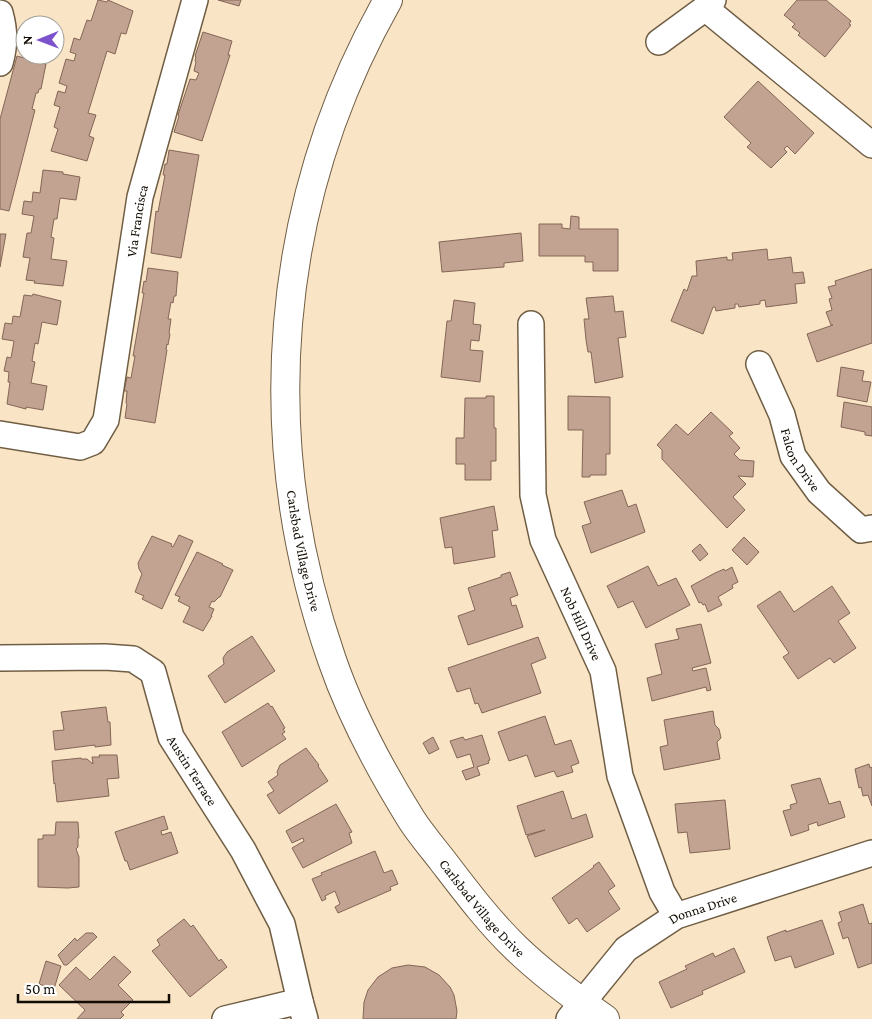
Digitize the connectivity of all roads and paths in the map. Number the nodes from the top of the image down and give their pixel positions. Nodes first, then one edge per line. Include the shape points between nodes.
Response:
1 (195, 0) edge
2 (388, 0) edge
3 (709, 4) edge
4 (0, 13) edge
5 (659, 42) dead end
6 (0, 63) edge
7 (872, 145) edge
8 (531, 324) dead end
9 (759, 364) dead end
10 (0, 434) edge
11 (872, 528) edge
12 (3, 658) edge
13 (872, 853) edge
14 (676, 916) junction
15 (303, 1010) edge
16 (575, 1011) edge
17 (225, 1019) edge
18 (606, 1019) edge

1 - 10 street, Via Francisca via 140,197 106,420 93,442 80,447
2 - 16 main road, Carlsbad Village Drive via 354,66 324,139 295,258 284,381 286,448 299,541 332,662 374,755 412,821 464,889
3 - 5 street
3 - 7 street
4 - 6 street via 5,31
8 - 14 street, Nob Hill Drive via 533,495 543,540 603,671 620,776 662,892
9 - 11 street, Falcon Drive via 782,415 793,456 819,492 861,530
12 - 15 street, Austin Terrace via 133,659 153,672 171,737 243,850 282,924
13 - 14 street, Donna Drive
14 - 16 street, Donna Drive via 626,949
15 - 17 street
16 - 18 main road, Carlsbad Village Drive

